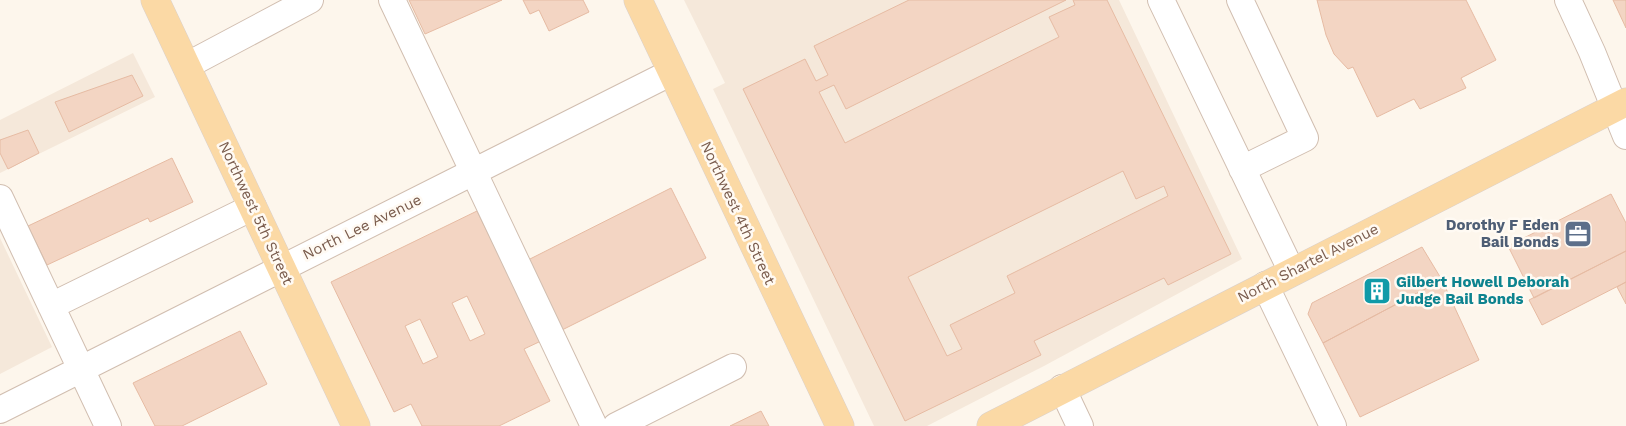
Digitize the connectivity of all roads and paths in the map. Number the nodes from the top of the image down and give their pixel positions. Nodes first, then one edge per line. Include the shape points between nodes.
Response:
1 (155, 0) edge
2 (310, 0) edge
3 (392, 0) edge
4 (638, 0) edge
5 (1161, 0) edge
6 (1240, 0) edge
7 (1568, 0) edge
8 (186, 66) junction
9 (672, 72) junction
10 (1620, 104) edge
11 (1626, 136) edge
12 (1242, 169) junction
13 (473, 172) junction
14 (0, 198) edge
15 (253, 206) junction
16 (281, 267) junction
17 (1292, 272) junction
18 (1265, 285) junction
19 (51, 306) junction
20 (733, 368) dead end
21 (81, 369) junction
22 (1062, 388) junction
23 (0, 410) edge
24 (108, 426) edge
25 (356, 426) edge
26 (594, 426) edge
27 (616, 426) edge
28 (840, 426) edge
29 (991, 426) edge
30 (1080, 426) edge
31 (1333, 426) edge

1 - 8 main road, Northwest 5th Street
2 - 8 street
3 - 13 street
4 - 9 main road, Northwest 4th Street
5 - 12 street
6 - 12 street via 1305,138
7 - 10 street
8 - 15 main road, Northwest 5th Street
9 - 13 street, North Lee Avenue
9 - 28 main road, Northwest 4th Street
10 - 11 street
10 - 17 main road, North Shartel Avenue
12 - 17 street
13 - 16 street, North Lee Avenue
13 - 26 street
14 - 19 street
15 - 16 main road, Northwest 5th Street
15 - 19 street
16 - 21 street, North Lee Avenue
16 - 25 main road, Northwest 5th Street
17 - 18 main road, North Shartel Avenue
18 - 22 main road, North Shartel Avenue
18 - 31 street
19 - 21 street
20 - 27 street
21 - 23 street, North Lee Avenue
21 - 24 street
22 - 29 main road, North Shartel Avenue
22 - 30 street

